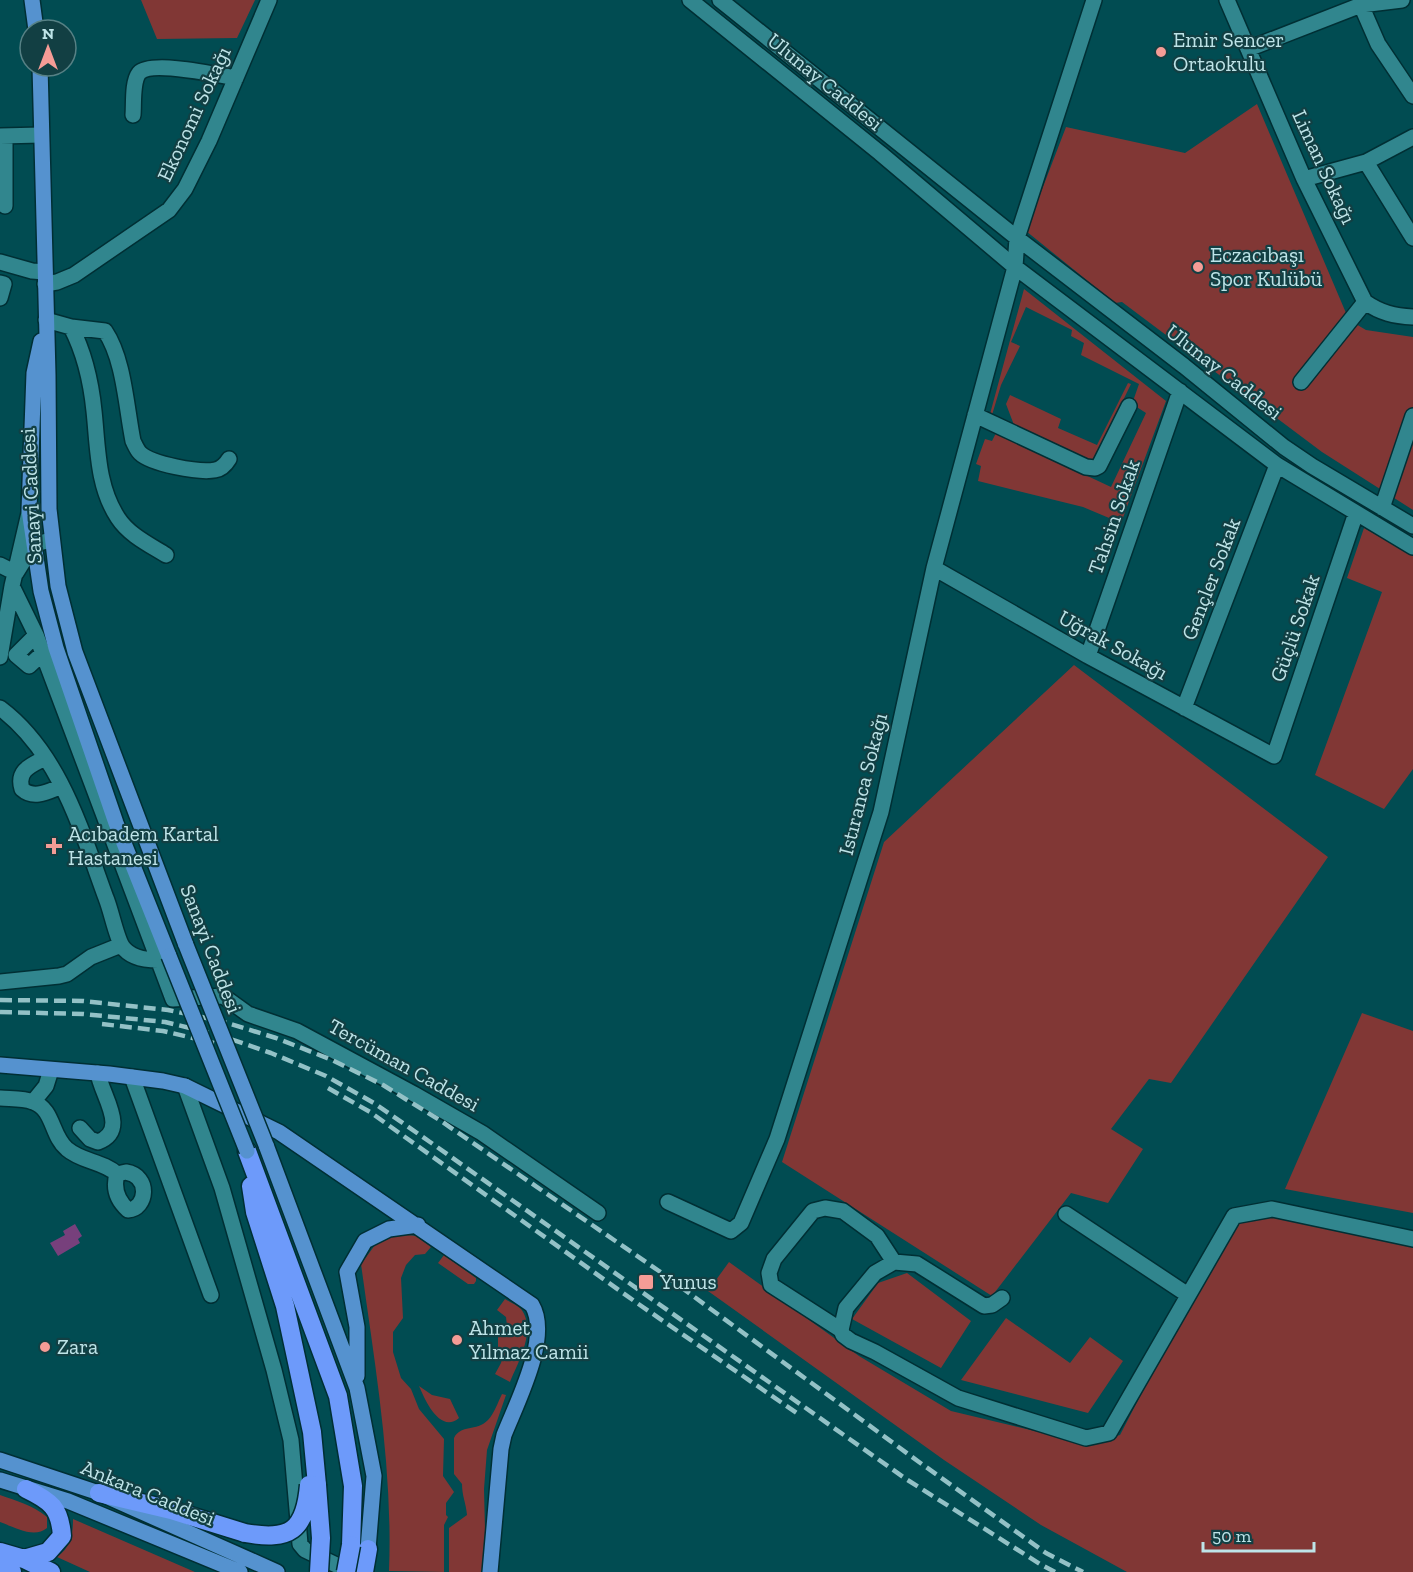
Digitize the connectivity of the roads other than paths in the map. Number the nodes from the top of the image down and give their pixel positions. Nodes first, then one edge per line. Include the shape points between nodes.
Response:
1 (32, 0) edge
2 (41, 0) edge
3 (268, 0) edge
4 (690, 0) edge
5 (720, 0) edge
6 (1094, 0) edge
7 (1227, 0) edge
8 (1402, 0) edge
9 (1361, 5) junction
10 (34, 18) edge
11 (40, 18) edge
12 (1248, 49) junction
13 (40, 78) edge
14 (236, 78) junction
15 (1413, 96) edge
16 (133, 115) dead end
17 (41, 135) junction
18 (2, 136) edge
19 (1413, 137) edge
20 (1366, 162) junction
21 (1304, 179) junction
22 (5, 206) dead end
23 (1017, 238) junction
24 (1413, 238) edge
25 (0, 262) edge
26 (1015, 267) junction
27 (45, 278) junction
28 (0, 282) edge
29 (0, 298) edge
30 (1365, 302) junction
31 (1413, 317) edge
32 (46, 320) junction
33 (71, 327) junction
34 (1301, 382) dead end
35 (1180, 391) junction
36 (1129, 406) dead end
37 (975, 415) junction
38 (1413, 416) edge
39 (230, 459) dead end
40 (1277, 465) junction
41 (1382, 508) junction
42 (29, 510) junction
43 (1356, 513) junction
44 (1413, 526) edge
45 (52, 540) junction
46 (34, 544) junction
47 (1413, 548) edge
48 (166, 555) dead end
49 (0, 565) edge
50 (934, 568) junction
51 (14, 579) junction
52 (36, 635) junction
53 (43, 653) junction
54 (1088, 656) junction
55 (0, 657) edge
56 (0, 708) edge
57 (1184, 708) junction
58 (1274, 756) joint
59 (45, 758) junction
60 (62, 786) junction
61 (121, 945) junction
62 (164, 958) junction
63 (0, 982) edge
64 (0, 1065) edge
65 (51, 1070) junction
66 (98, 1073) junction
67 (132, 1077) junction
68 (185, 1086) junction
69 (0, 1098) edge
70 (33, 1102) junction
71 (80, 1128) dead end
72 (247, 1151) junction
73 (117, 1174) dead end
74 (668, 1203) dead end
75 (598, 1213) dead end
76 (1066, 1214) dead end
77 (418, 1225) junction
78 (1413, 1239) edge
79 (894, 1262) junction
80 (211, 1295) dead end
81 (1188, 1295) junction
82 (1002, 1298) dead end
83 (842, 1330) junction
84 (357, 1388) junction
85 (0, 1460) edge
86 (0, 1480) edge
87 (313, 1485) junction
88 (26, 1489) junction
89 (99, 1493) junction
90 (360, 1547) junction
91 (0, 1552) edge
92 (18, 1566) edge
93 (0, 1568) edge
94 (51, 1572) edge
95 (240, 1572) edge
96 (277, 1572) edge
97 (319, 1572) edge
98 (346, 1572) edge
99 (351, 1572) edge
100 (366, 1572) edge
101 (490, 1572) edge

1 - 10 main road
2 - 11 main road
3 - 14 street, Ekonomi Sokağı
4 - 26 street, Ulunay Caddesi
5 - 23 street, Ulunay Caddesi
6 - 23 street
7 - 12 street, Liman Sokağı
8 - 9 street
9 - 12 street
9 - 15 street via 1378,44
12 - 21 street, Liman Sokağı
13 - 17 main road, Sanayi Caddesi
14 - 16 street via 146,69 136,80
14 - 27 street, Ekonomi Sokağı via 185,189 169,210 74,275 57,282
17 - 18 street
17 - 27 main road, Sanayi Caddesi
18 - 22 street
19 - 20 street
20 - 21 street
20 - 24 street
21 - 30 street, Liman Sokağı
23 - 26 street
23 - 41 street, Ulunay Caddesi via 1284,447
25 - 27 street
26 - 35 street, Ulunay Caddesi
26 - 37 street, Istıranca Sokağı
27 - 32 main road, Sanayi Caddesi
28 - 29 street via 4,284
30 - 31 street via 1379,312
30 - 34 street
32 - 33 street
32 - 42 main road, Sanayi Caddesi via 34,373
32 - 45 main road, Sanayi Caddesi
33 - 39 street via 105,331 112,342 138,452 148,459 190,469 215,470
33 - 48 street via 88,371 98,466 105,492 119,520
35 - 40 street, Ulunay Caddesi
35 - 54 street, Tahsin Sokak
36 - 37 street via 1099,466 1090,468
37 - 50 street, Istıranca Sokağı
38 - 41 street
40 - 43 street, Ulunay Caddesi
40 - 57 street, Gençler Sokak
41 - 44 street, Ulunay Caddesi
42 - 46 main road, Sanayi Caddesi
42 - 51 street
43 - 47 street, Ulunay Caddesi
43 - 58 street, Güçlü Sokak
45 - 46 street
45 - 84 main road, Sanayi Caddesi, bridge via 58,586 75,652
46 - 51 street
46 - 62 main road, Sanayi Caddesi via 56,648
49 - 51 street
50 - 54 street, Uğrak Sokağı
50 - 74 street, Istıranca Sokağı via 881,812 777,1139 741,1223 731,1231
51 - 52 street
51 - 55 street
52 - 53 street
52 - 53 street via 16,655 29,666
53 - 62 street
54 - 57 street, Uğrak Sokağı
56 - 59 street via 26,731
57 - 58 street, Uğrak Sokağı
59 - 60 street
59 - 60 street via 25,769 22,789 39,795
60 - 61 street via 90,852
61 - 62 street via 135,957
61 - 63 street via 91,957 67,974
62 - 72 main road, Sanayi Caddesi, bridge
62 - 75 street, Tercüman Caddesi via 173,999 223,996 249,1014 297,1031 482,1133
64 - 65 main road
65 - 66 main road
65 - 70 street via 43,1091
66 - 67 main road
66 - 71 street via 112,1114 112,1130 95,1142
67 - 68 main road
67 - 80 street
68 - 77 main road via 279,1132
68 - 99 street via 222,1188 274,1370 291,1440 300,1544
69 - 70 street
70 - 73 street via 49,1116 67,1149 78,1157 111,1167
72 - 87 highway via 255,1212 285,1306 312,1432
72 - 90 highway via 338,1396
76 - 81 street
77 - 84 main road via 389,1229 365,1241 347,1272 357,1327
77 - 101 main road via 532,1305 537,1314 536,1352 501,1449
78 - 81 street via 1272,1209 1234,1216
79 - 82 street via 917,1264 984,1306
79 - 83 street via 875,1273 846,1308
79 - 83 street via 877,1236 843,1211 831,1208 813,1211 774,1259 769,1273 771,1285
81 - 83 street via 1109,1433 1086,1438 958,1398 851,1341
84 - 90 main road, Sanayi Caddesi via 374,1476
85 - 89 main road, Ankara Caddesi
86 - 88 main road, Ankara Caddesi
87 - 89 highway, bridge via 295,1528 286,1534 266,1537
87 - 97 highway, bridge via 321,1538
88 - 92 highway via 52,1505 60,1519 62,1536 48,1552
88 - 95 main road, Ankara Caddesi via 68,1501
89 - 96 main road, Ankara Caddesi
90 - 98 highway, bridge
90 - 100 highway
91 - 92 highway
92 - 93 highway
92 - 94 highway

